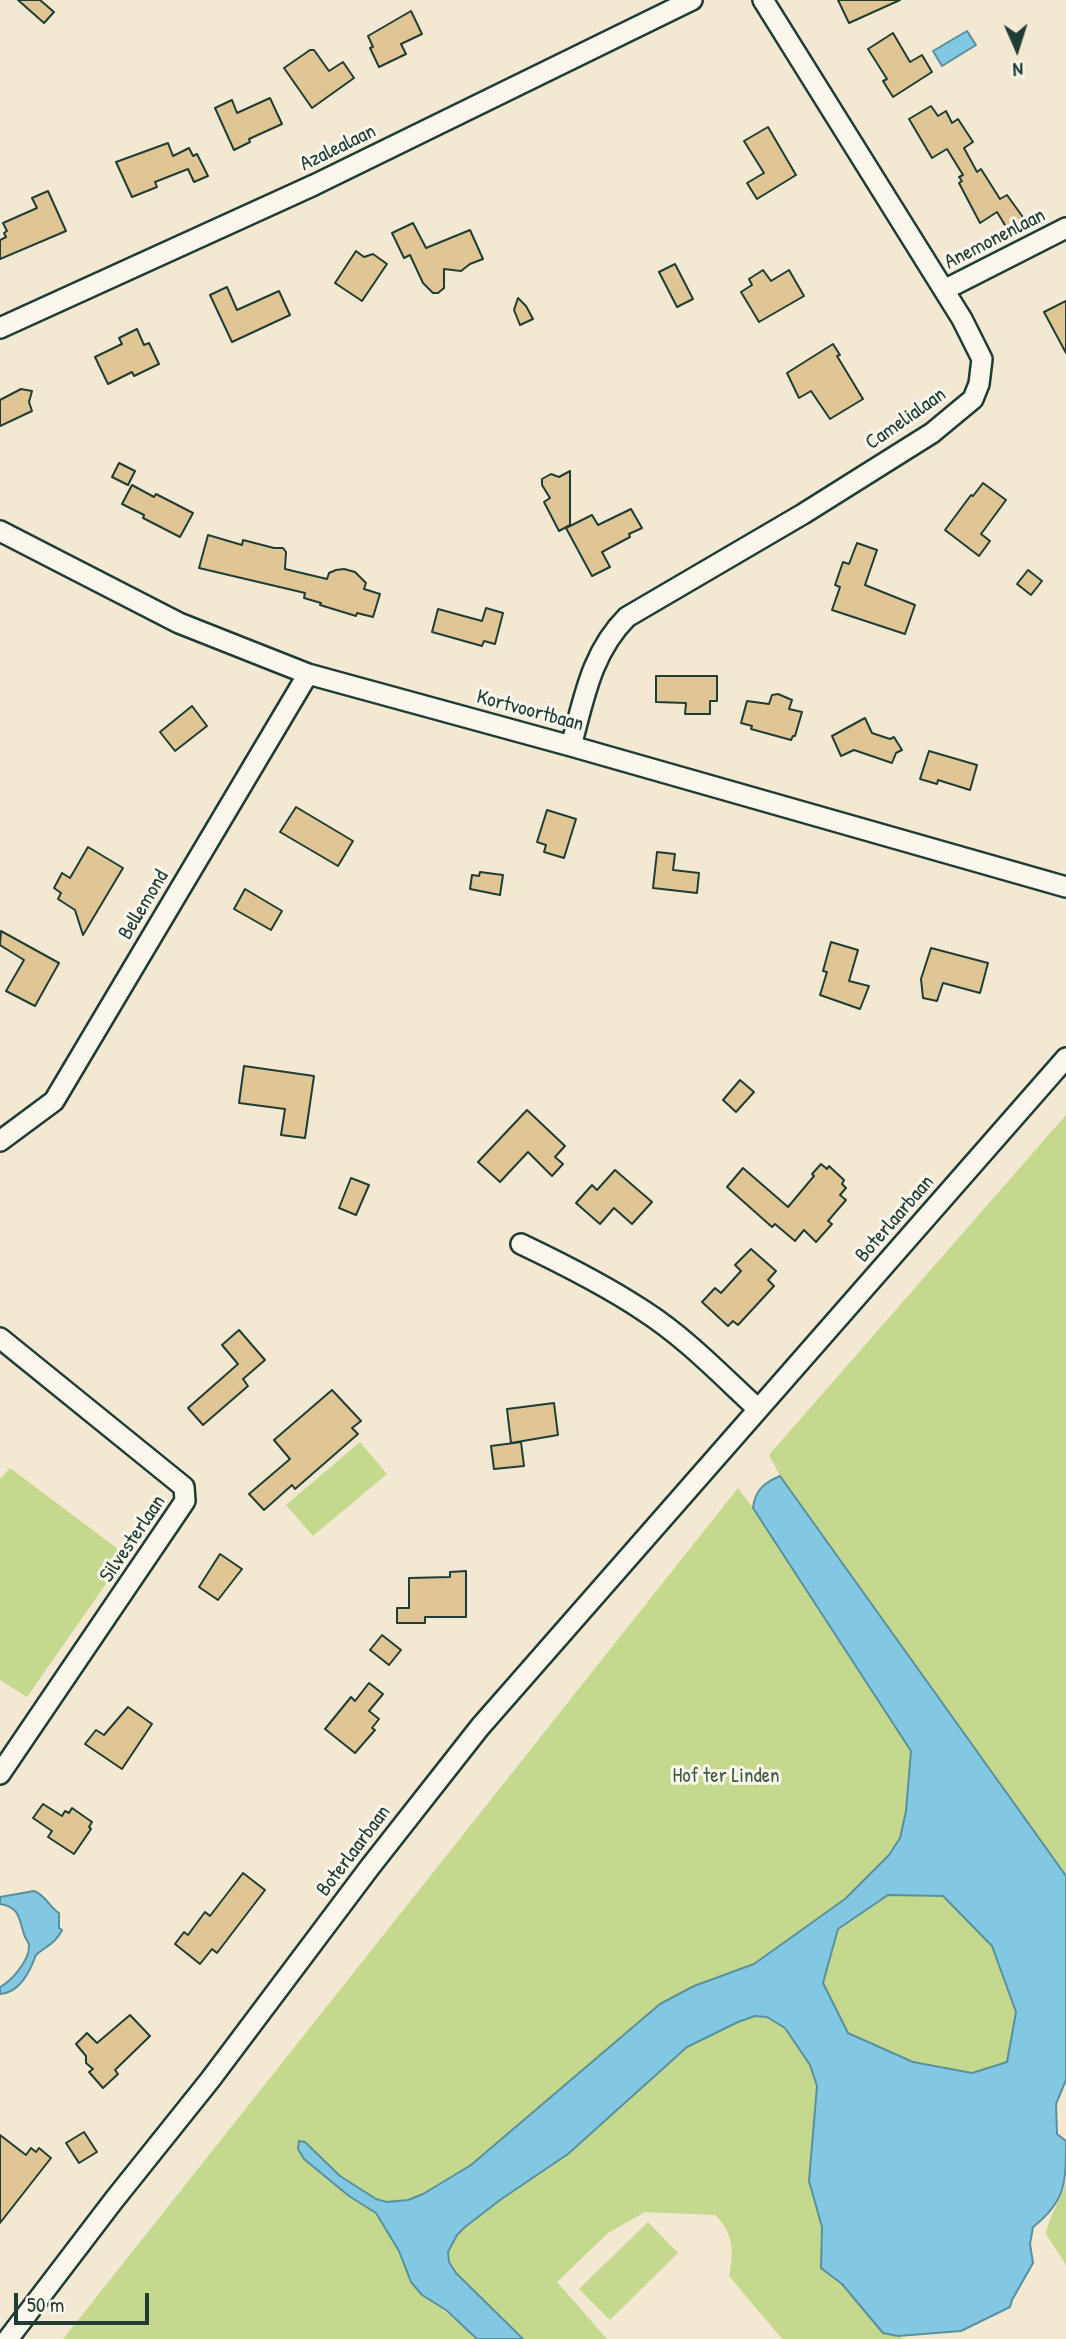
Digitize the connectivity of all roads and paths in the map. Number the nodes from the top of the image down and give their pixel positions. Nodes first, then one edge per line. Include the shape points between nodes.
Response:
1 (692, 0) edge
2 (763, 0) edge
3 (1066, 228) edge
4 (944, 290) junction
5 (0, 328) edge
6 (0, 531) edge
7 (308, 674) junction
8 (571, 746) junction
9 (1066, 887) edge
10 (1066, 1058) edge
11 (0, 1141) edge
12 (521, 1244) dead end
13 (0, 1338) edge
14 (758, 1409) junction
15 (0, 1774) edge
16 (8, 2339) edge

1 - 5 street, Azalealaan via 314,185
2 - 4 street, Camelialaan
3 - 4 street, Anemonenlaan
4 - 8 street, Camelialaan via 982,359 973,399 932,433 627,617 611,634 594,665
6 - 7 street, Kortvoortbaan via 179,623
7 - 8 street, Kortvoortbaan
7 - 11 street, Bellemond via 54,1101
8 - 9 street, Kortvoortbaan
10 - 14 street, Boterlaarbaan
12 - 14 street via 645,1312 683,1340
13 - 15 street, Silvesterlaan via 184,1487 185,1501
14 - 16 street, Boterlaarbaan via 480,1727

